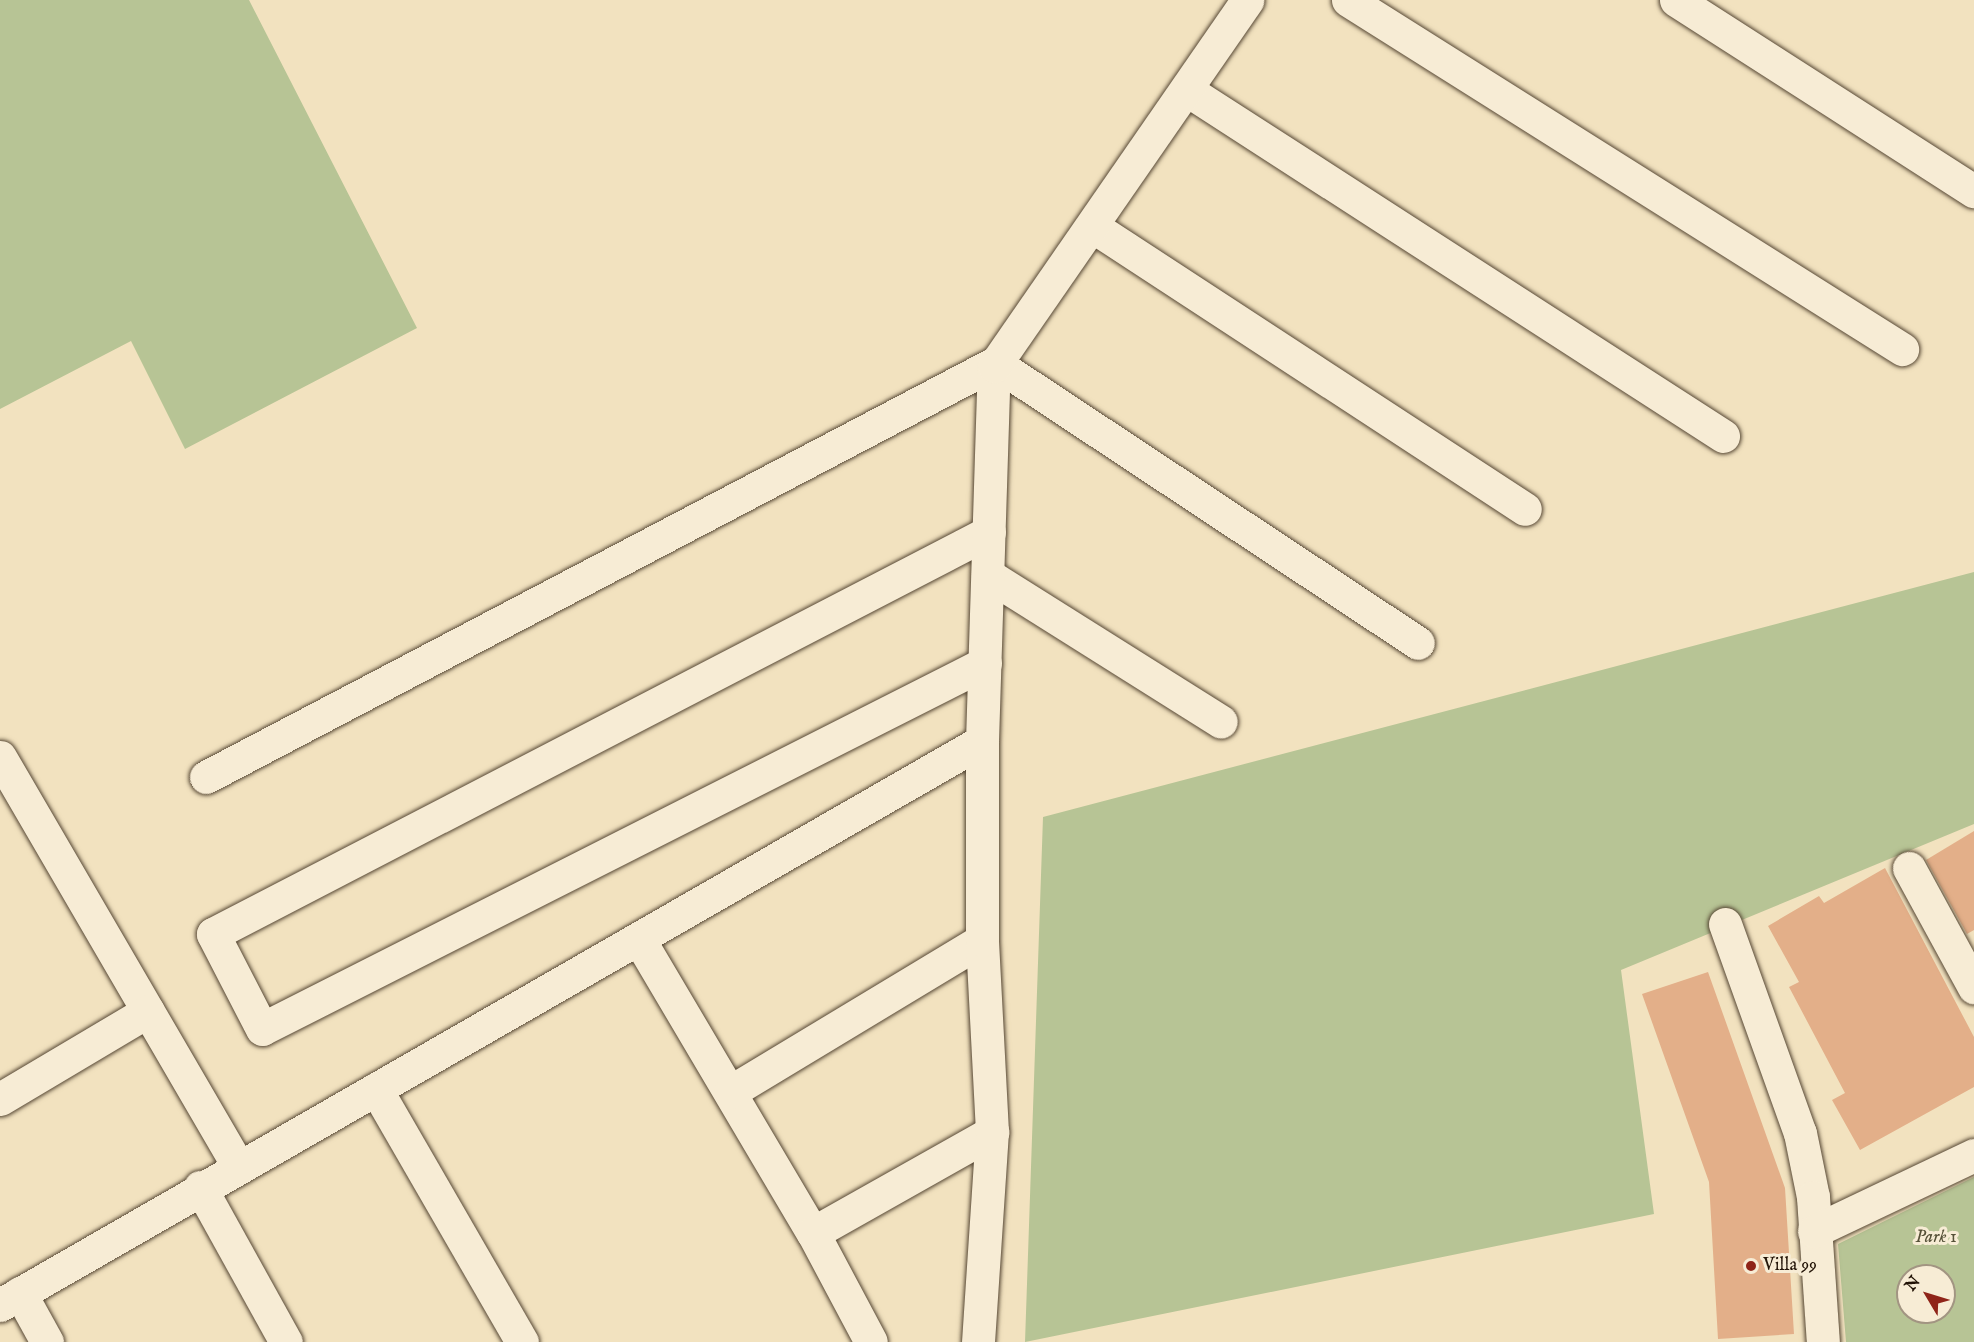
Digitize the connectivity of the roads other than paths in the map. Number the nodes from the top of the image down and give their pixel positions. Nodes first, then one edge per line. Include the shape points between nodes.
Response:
1 (1247, 0) edge
2 (1348, 0) edge
3 (1676, 0) edge
4 (1187, 90) junction
5 (1974, 190) edge
6 (1092, 225) junction
7 (1902, 349) dead end
8 (995, 363) junction
9 (1724, 436) dead end
10 (1524, 509) dead end
11 (989, 532) junction
12 (988, 575) junction
13 (1418, 643) dead end
14 (985, 663) junction
15 (1221, 722) dead end
16 (982, 741) junction
17 (0, 758) edge
18 (206, 777) dead end
19 (1909, 868) dead end
20 (1725, 924) dead end
21 (982, 940) junction
22 (640, 941) junction
23 (1974, 987) edge
24 (148, 1011) junction
25 (376, 1089) junction
26 (730, 1092) junction
27 (0, 1099) edge
28 (992, 1132) junction
29 (1974, 1155) edge
30 (237, 1164) junction
31 (200, 1187) junction
32 (1814, 1231) junction
33 (813, 1233) junction
34 (10, 1299) edge
35 (47, 1342) edge
36 (286, 1342) edge
37 (522, 1342) edge
38 (871, 1342) edge
39 (978, 1342) edge
40 (1823, 1342) edge

1 - 4 street
2 - 7 street
3 - 5 street
4 - 6 street
4 - 9 street
6 - 8 street
6 - 10 street
8 - 11 street
8 - 13 street
8 - 18 street
11 - 12 street
11 - 14 street via 213,934 262,1029
12 - 14 street
12 - 15 street
14 - 16 street
16 - 21 street
16 - 22 street
17 - 24 street
19 - 23 street
20 - 32 street via 1792,1105 1813,1197
21 - 26 street
21 - 28 street
22 - 25 street
22 - 26 street
24 - 27 street
24 - 30 street
25 - 30 street
25 - 37 street
26 - 33 street
28 - 33 street
28 - 39 street
29 - 32 street
30 - 31 street
31 - 34 street
31 - 36 street
32 - 40 street
33 - 38 street
34 - 35 street

